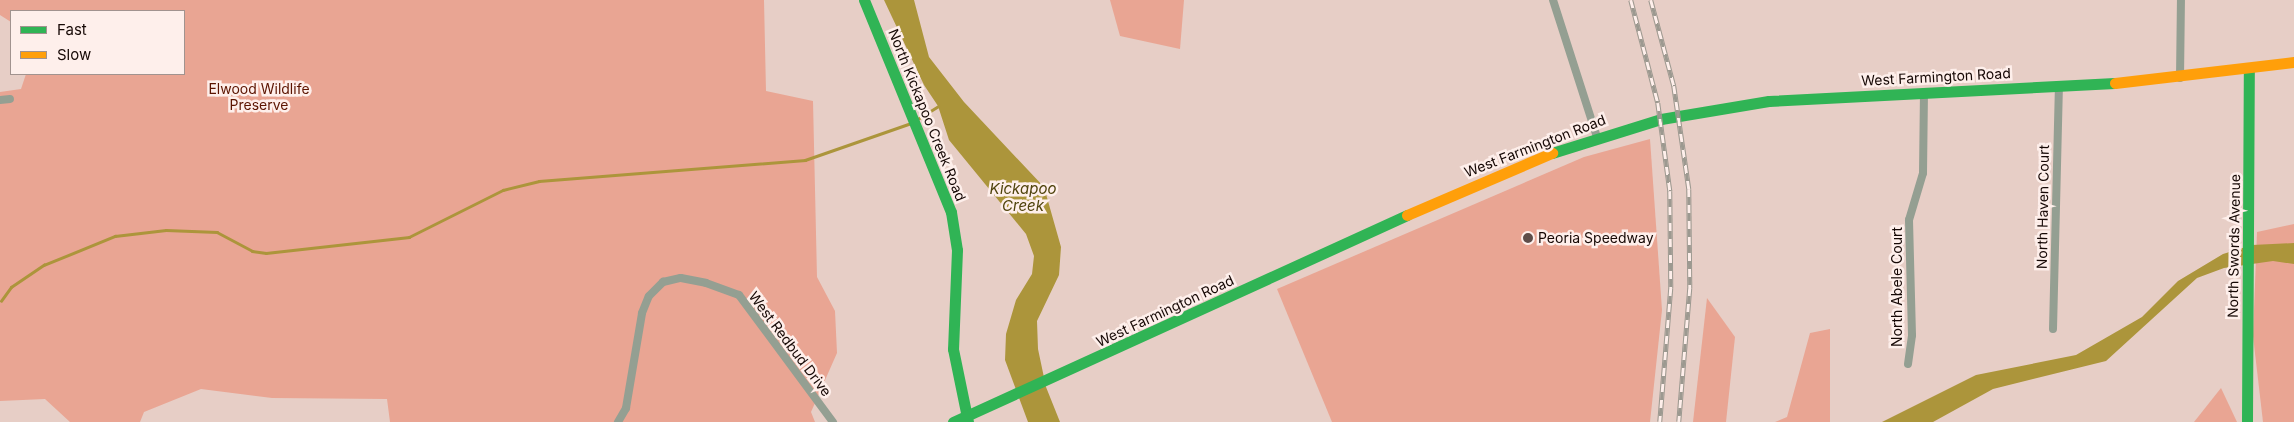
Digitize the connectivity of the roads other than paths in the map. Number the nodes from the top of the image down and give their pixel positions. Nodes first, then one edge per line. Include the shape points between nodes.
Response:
1 (864, 0) edge
2 (1553, 0) edge
3 (2181, 0) edge
4 (2294, 62) edge
5 (2249, 70) junction
6 (2180, 78) junction
7 (2059, 86) junction
8 (1924, 93) junction
9 (10, 99) dead end
10 (0, 100) edge
11 (1597, 136) junction
12 (2053, 329) dead end
13 (1908, 364) dead end
14 (967, 419) edge
15 (618, 422) edge
16 (833, 422) edge
17 (953, 422) edge
18 (2247, 422) edge

1 - 14 main road, North Kickapoo Creek Road via 946,194 955,232 952,349
2 - 11 street
3 - 6 street
4 - 5 main road, West Farmington Road
5 - 6 main road, West Farmington Road
5 - 18 main road, North Swords Avenue
6 - 7 main road, West Farmington Road
7 - 8 main road, West Farmington Road
7 - 12 street, North Haven Court
8 - 11 main road, West Farmington Road via 1740,104 1680,114
8 - 13 street, North Abele Court via 1924,164 1909,220 1912,335
9 - 10 street
11 - 14 main road, West Farmington Road via 1398,218
14 - 17 main road, West Farmington Road
15 - 16 street, West Redbud Drive via 626,408 642,313 649,296 663,282 681,278 706,282 739,296

